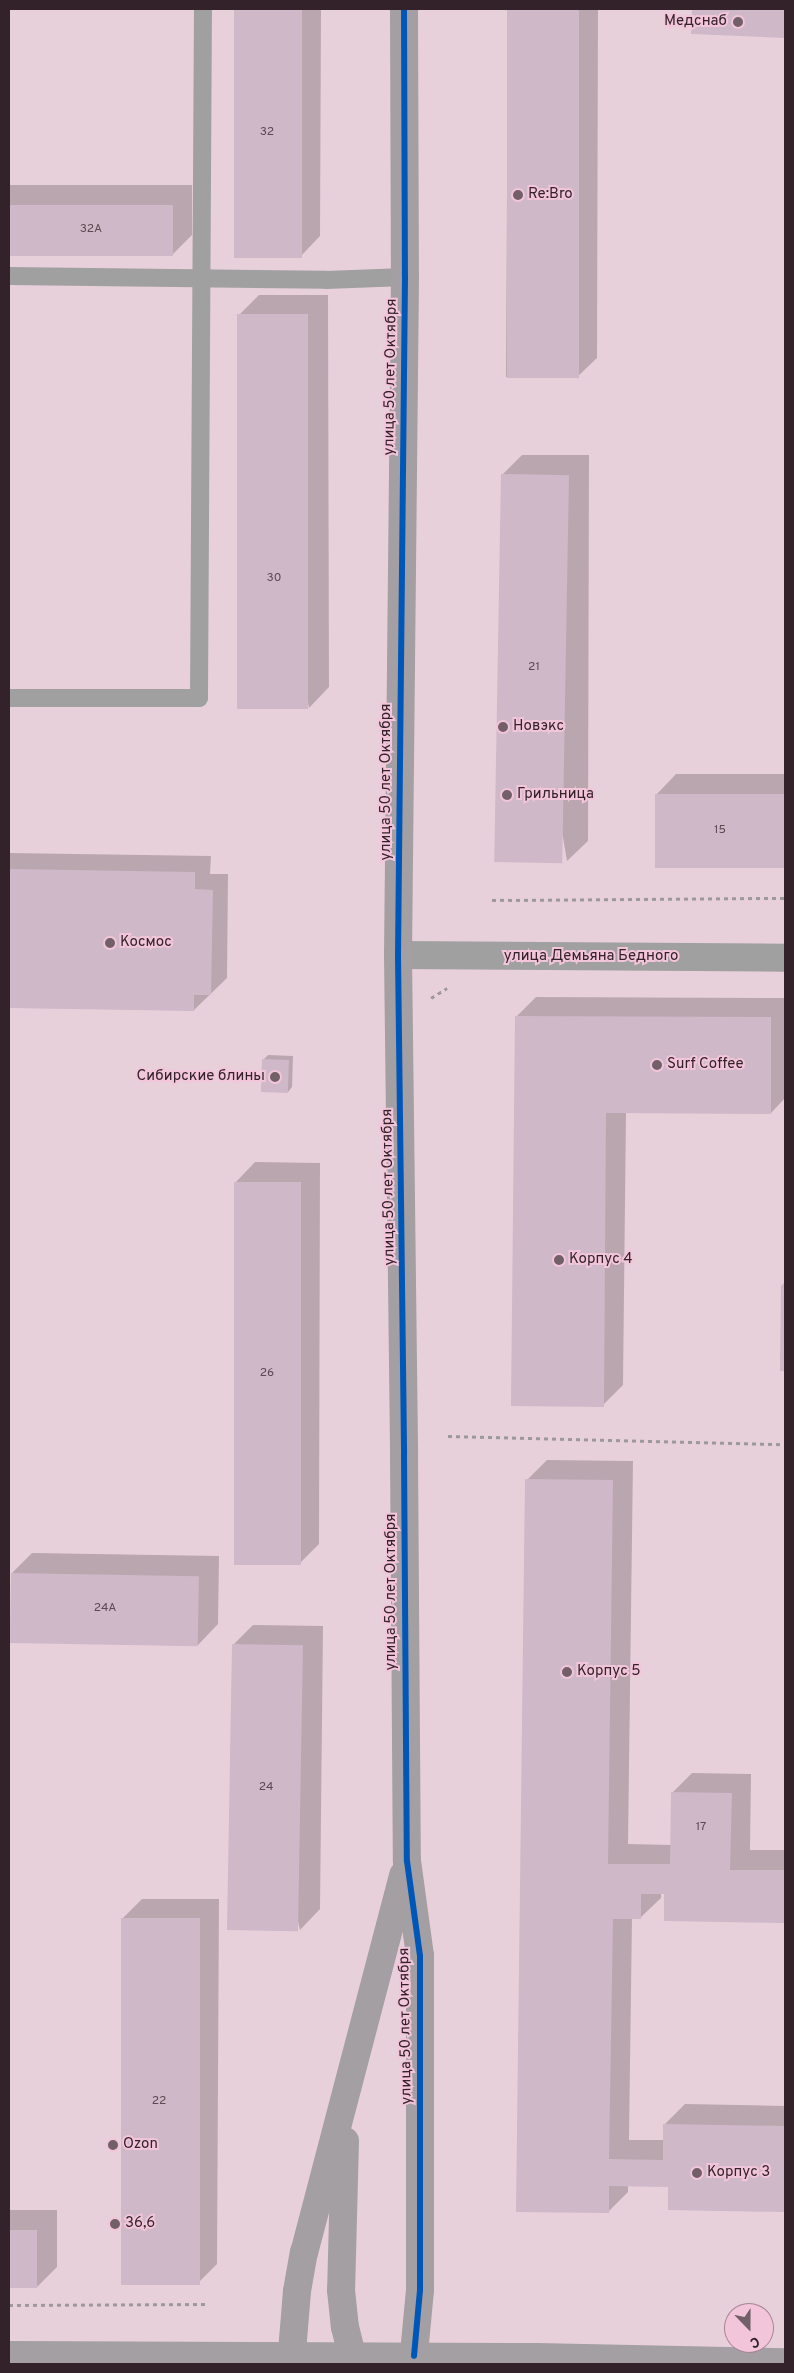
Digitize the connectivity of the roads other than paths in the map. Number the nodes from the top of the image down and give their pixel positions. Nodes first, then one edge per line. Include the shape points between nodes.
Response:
1 (203, 9) edge
2 (404, 9) edge
3 (9, 276) edge
4 (405, 277) junction
5 (201, 279) junction
6 (9, 698) edge
7 (398, 955) junction
8 (785, 958) edge
9 (406, 1861) junction
10 (349, 2087) junction
11 (9, 2355) edge
12 (291, 2360) edge
13 (354, 2360) edge
14 (413, 2360) edge
15 (785, 2362) edge

1 - 5 lane
2 - 4 street, улица 50 лет Октября
3 - 5 lane
4 - 5 lane
4 - 7 street, улица 50 лет Октября
5 - 6 lane via 199,698
7 - 8 street, улица Демьяна Бедного
7 - 9 street, улица 50 лет Октября
9 - 10 street, улица 50 лет Октября
9 - 14 street, улица 50 лет Октября via 420,1956 420,2290
10 - 12 street, улица 50 лет Октября via 304,2254
10 - 13 street via 341,2290 345,2327
11 - 12 street
12 - 13 street
13 - 14 street
14 - 15 street

